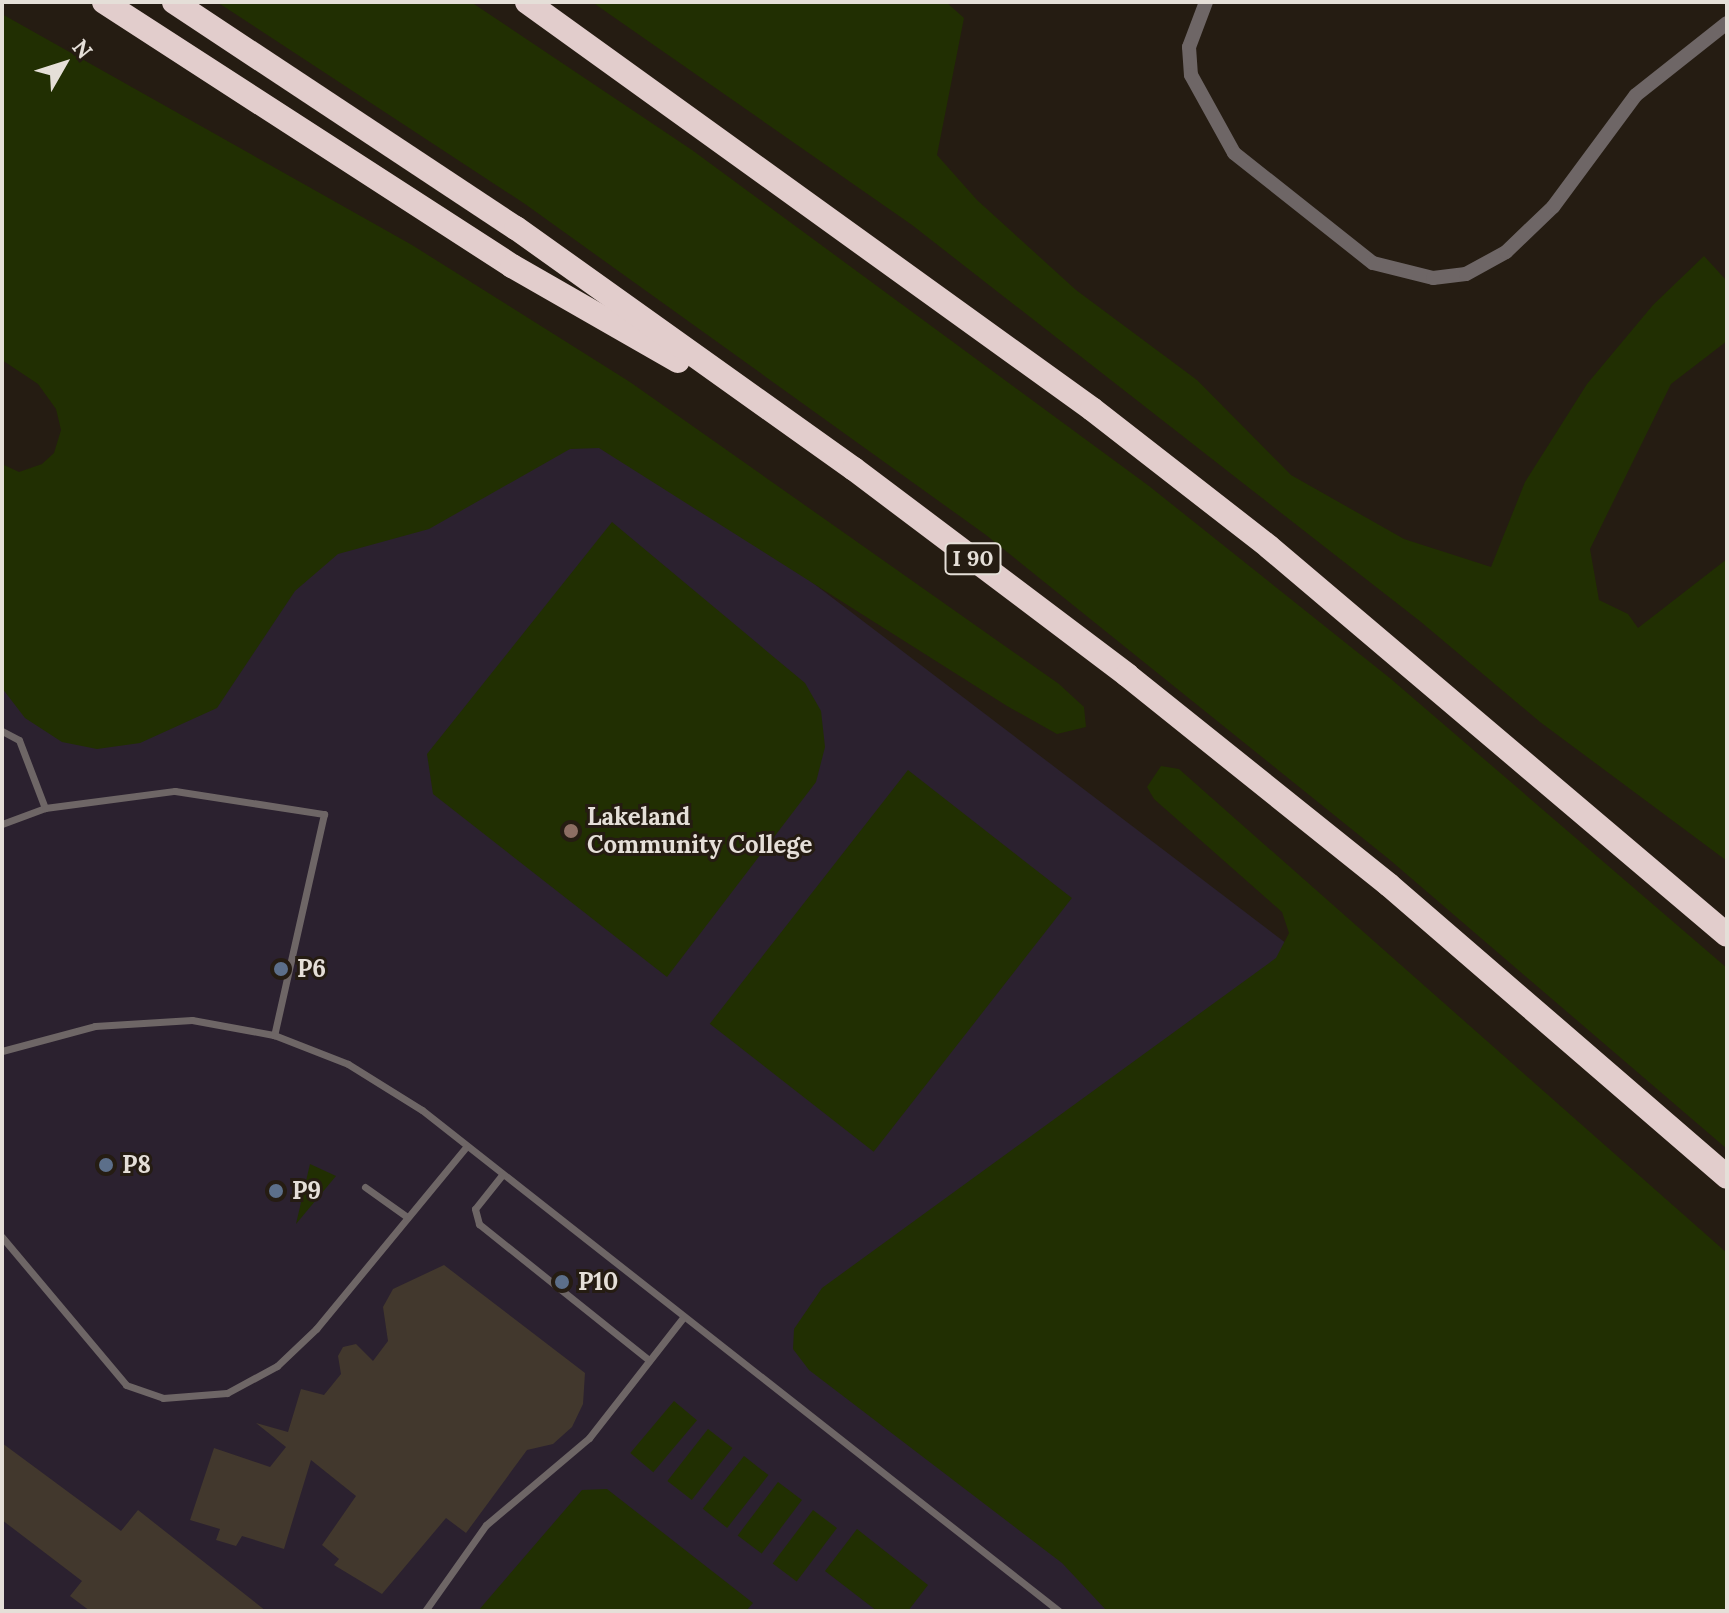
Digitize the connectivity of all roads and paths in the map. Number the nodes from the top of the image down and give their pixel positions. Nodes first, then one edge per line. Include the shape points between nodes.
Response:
1 (104, 2) edge
2 (174, 2) edge
3 (1206, 2) edge
4 (531, 6) edge
5 (1727, 23) edge
6 (786, 422) junction
7 (2, 731) edge
8 (45, 808) junction
9 (2, 824) edge
10 (1727, 935) edge
11 (274, 1035) junction
12 (2, 1051) edge
13 (467, 1146) junction
14 (502, 1175) junction
15 (1727, 1177) edge
16 (365, 1187) dead end
17 (407, 1217) junction
18 (2, 1237) edge
19 (682, 1319) junction
20 (649, 1360) junction
21 (425, 1611) edge
22 (1059, 1611) edge

1 - 6 highway via 512,266
2 - 6 highway, I 90 via 516,228
3 - 5 street via 1189,47 1191,75 1234,153 1373,263 1433,278 1466,274 1506,252 1553,207 1636,95
4 - 10 highway via 1092,409 1269,547
6 - 15 highway, I 90 via 1127,675 1389,885
7 - 8 lane via 19,740
8 - 9 lane
8 - 11 lane via 175,791 324,814
11 - 12 lane via 178,1021 95,1026
11 - 13 lane via 385,1085
13 - 14 lane
13 - 17 lane
14 - 19 lane
14 - 20 lane via 475,1209 479,1224
16 - 17 lane
17 - 18 lane via 316,1329 277,1366 227,1393 160,1398 126,1385
19 - 20 lane
19 - 22 lane
20 - 21 lane via 589,1438 486,1525

